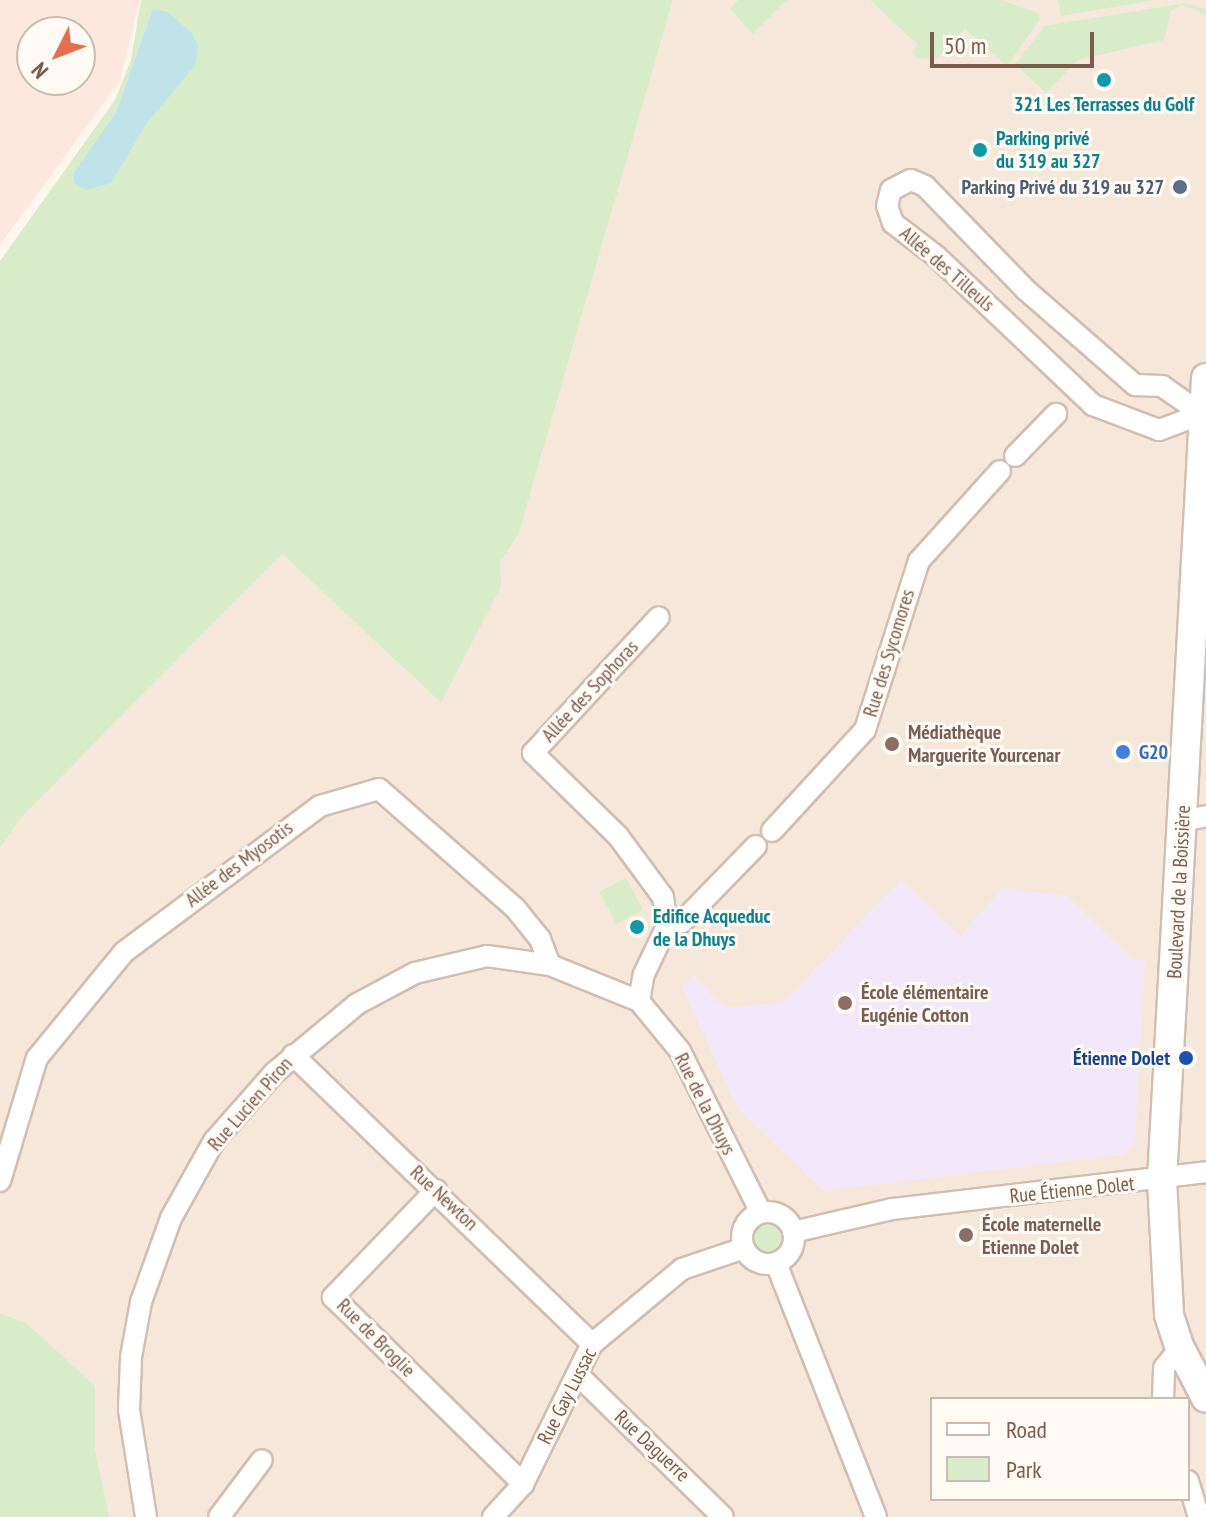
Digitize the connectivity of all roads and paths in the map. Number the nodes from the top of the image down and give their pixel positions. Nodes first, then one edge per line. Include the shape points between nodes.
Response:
1 (1206, 378) edge
2 (1056, 414) dead end
3 (1202, 414) junction
4 (1015, 456) dead end
5 (1000, 471) dead end
6 (659, 617) dead end
7 (1195, 818) edge
8 (772, 831) dead end
9 (756, 846) dead end
10 (667, 926) junction
11 (550, 965) junction
12 (639, 1001) junction
13 (293, 1055) junction
14 (1206, 1172) edge
15 (1162, 1180) junction
16 (0, 1181) edge
17 (436, 1190) junction
18 (761, 1213) junction
19 (793, 1232) junction
20 (744, 1248) junction
21 (776, 1263) junction
22 (592, 1344) junction
23 (1180, 1348) junction
24 (577, 1374) junction
25 (1163, 1397) edge
26 (1206, 1398) edge
27 (262, 1460) dead end
28 (523, 1484) junction
29 (1190, 1488) edge
30 (146, 1517) edge
31 (219, 1517) edge
32 (493, 1517) edge
33 (723, 1517) edge
34 (876, 1517) edge
35 (1199, 1517) edge

1 - 3 main road, Boulevard de la Boissière
2 - 4 street
3 - 3 street, Allée des Tilleuls via 1162,386 1135,385 1026,290 925,186 911,180 891,190 887,206 893,223 936,256 1093,405 1159,430
3 - 7 main road, Boulevard de la Boissière
5 - 8 street, Rue des Sycomores via 919,561 865,730
6 - 10 street, Allée des Sophoras via 533,753 618,836 663,897
7 - 15 main road, Boulevard de la Boissière
9 - 10 street via 682,922
10 - 12 street via 644,974
11 - 12 street, Rue Lucien Piron
11 - 13 street, Rue Lucien Piron via 487,956 415,973 357,1004
11 - 16 street, Allée des Myosotis via 540,939 515,908 379,789 320,806 124,952 37,1058
12 - 18 street, Rue de la Dhuys via 680,1051
13 - 17 street, Rue Newton
13 - 30 street, Rue Lucien Piron via 214,1141 153,1262 131,1357 129,1410
14 - 15 street, Rue Étienne Dolet
15 - 19 street, Rue Étienne Dolet via 893,1209
15 - 23 main road, Boulevard de la Boissière via 1166,1286
17 - 22 street, Rue Newton
17 - 28 street, Rue de Broglie via 333,1297
18 - 19 street via 784,1218
18 - 20 street via 746,1223
19 - 21 street via 792,1247
20 - 21 street via 754,1260
20 - 22 street, Rue Gay Lussac via 682,1269
21 - 34 street
22 - 24 street, Rue Gay Lussac
23 - 25 street via 1164,1368
23 - 26 main road, Boulevard de la Boissière
24 - 28 street, Rue Gay Lussac
24 - 33 street, Rue Daguerre
27 - 31 street
28 - 32 street, Rue Gay Lussac
29 - 35 street

